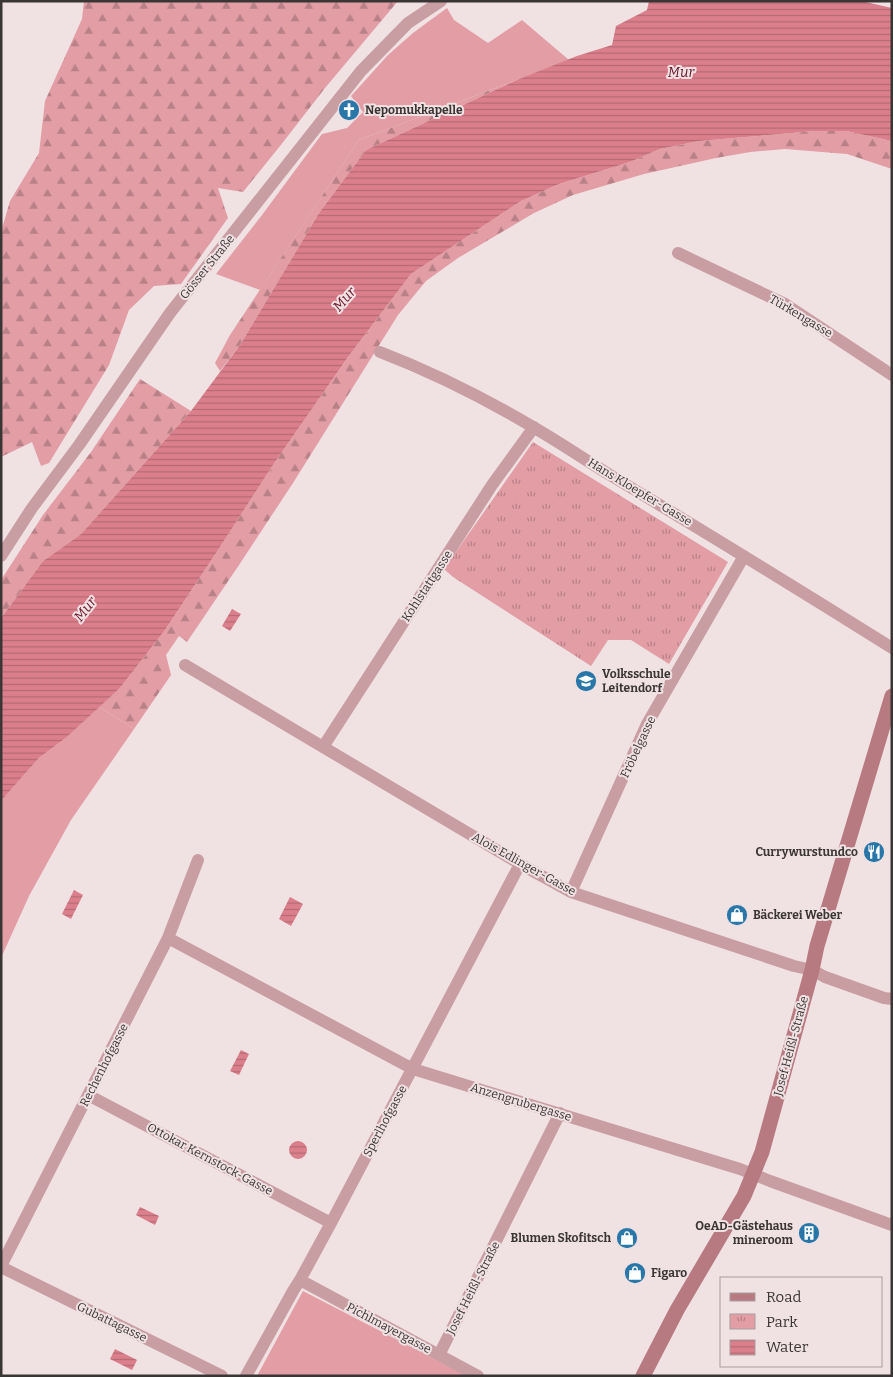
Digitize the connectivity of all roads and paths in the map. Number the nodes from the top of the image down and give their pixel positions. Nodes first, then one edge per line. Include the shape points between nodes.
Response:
1 (441, 1) edge
2 (678, 253) dead end
3 (380, 352) dead end
4 (892, 375) edge
5 (534, 427) junction
6 (1, 556) edge
7 (744, 556) junction
8 (892, 648) edge
9 (185, 665) dead end
10 (892, 696) edge
11 (323, 747) junction
12 (198, 860) dead end
13 (520, 864) junction
14 (571, 892) junction
15 (168, 938) junction
16 (812, 970) junction
17 (892, 999) edge
18 (413, 1069) junction
19 (88, 1096) junction
20 (560, 1113) junction
21 (753, 1174) junction
22 (331, 1223) junction
23 (892, 1225) edge
24 (1, 1267) edge
25 (300, 1280) junction
26 (439, 1355) junction
27 (222, 1376) edge
28 (246, 1376) edge
29 (478, 1376) edge
30 (643, 1376) edge

1 - 6 street, Gösser Straße via 408,23 360,71 170,314
2 - 4 street, Türkengasse via 785,304
3 - 5 street, Hans Kloepfer-Gasse via 466,391
5 - 7 street, Hans Kloepfer-Gasse
5 - 11 street, Kohlstattgasse via 487,492
7 - 8 street, Hans Kloepfer-Gasse
7 - 14 street, Fröbelgasse via 647,724
9 - 11 street, Alois Edlinger-Gasse
10 - 16 main road, Josef Heißl-Straße
11 - 13 street, Alois Edlinger-Gasse
12 - 15 street, Rechenhofgasse
13 - 14 street, Alois Edlinger-Gasse
13 - 18 street, Sperlhofgasse
14 - 16 street, Alois Edlinger-Gasse
15 - 18 street, Anzengrubergasse
15 - 19 street, Rechenhofgasse
16 - 17 street, Alois Edlinger-Gasse
16 - 21 main road, Josef Heißl-Straße via 762,1152
18 - 20 street, Anzengrubergasse
18 - 22 street, Sperlhofgasse
19 - 22 street, Ottokar Kernstock-Gasse
19 - 24 street, Rechenhofgasse
20 - 21 street, Anzengrubergasse
20 - 26 street, Josef Heißl-Straße
21 - 23 street, Anzengrubergasse
21 - 30 main road, Josef Heißl-Straße via 744,1196 677,1310
22 - 25 street, Sperlhofgasse
24 - 27 street, Gubattagasse
25 - 26 street, Pichlmayergasse
25 - 28 street, Sperlhofgasse
26 - 29 street, Pichlmayergasse

